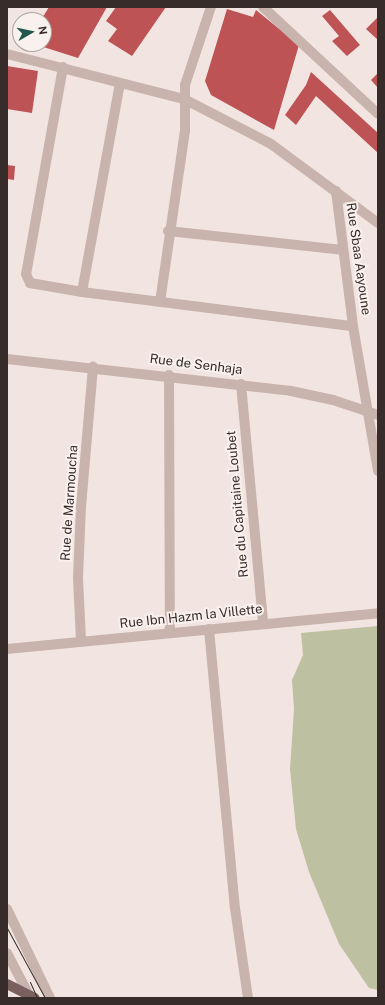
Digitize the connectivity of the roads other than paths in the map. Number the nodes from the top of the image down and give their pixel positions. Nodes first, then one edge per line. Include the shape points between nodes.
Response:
1 (211, 7) edge
2 (263, 7) edge
3 (7, 54) edge
4 (63, 67) junction
5 (120, 83) junction
6 (184, 99) junction
7 (378, 114) edge
8 (336, 191) junction
9 (378, 223) edge
10 (168, 231) junction
11 (342, 250) junction
12 (82, 292) junction
13 (160, 302) junction
14 (353, 326) junction
15 (7, 359) edge
16 (93, 367) junction
17 (169, 375) junction
18 (241, 384) junction
19 (373, 414) edge
20 (378, 471) edge
21 (378, 613) edge
22 (263, 623) junction
23 (209, 629) junction
24 (170, 632) junction
25 (81, 640) junction
26 (7, 649) edge
27 (7, 909) edge
28 (7, 954) edge
29 (7, 984) edge
30 (32, 997) edge
31 (50, 998) edge
32 (248, 998) edge

1 - 6 street via 190,64
2 - 7 street
3 - 4 street
4 - 5 street
4 - 12 street via 26,274 30,283 36,286
5 - 6 street
5 - 12 street
6 - 8 street via 271,144
6 - 10 street via 185,131
8 - 9 street
8 - 11 street, Rue Sbaa Aayoune
10 - 11 street
10 - 13 street
11 - 14 street, Rue Sbaa Aayoune
12 - 13 street
13 - 14 street
14 - 19 street, Rue Sbaa Aayoune
15 - 16 street, Rue de Senhaja
16 - 17 street, Rue de Senhaja
16 - 25 street, Rue de Marmoucha via 78,578
17 - 18 street, Rue de Senhaja
17 - 24 street
18 - 19 street, Rue de Senhaja via 314,396
18 - 22 street, Rue du Capitaine Loubet
19 - 20 street, Rue Sbaa Aayoune
21 - 22 street, Rue Ibn Hazm la Villette
22 - 23 street, Rue Ibn Hazm la Villette
23 - 24 street, Rue Ibn Hazm la Villette
23 - 32 street via 235,908
24 - 25 street, Rue Ibn Hazm la Villette
25 - 26 street, Rue Ibn Hazm la Villette
27 - 31 street
28 - 30 street
29 - 30 main road

